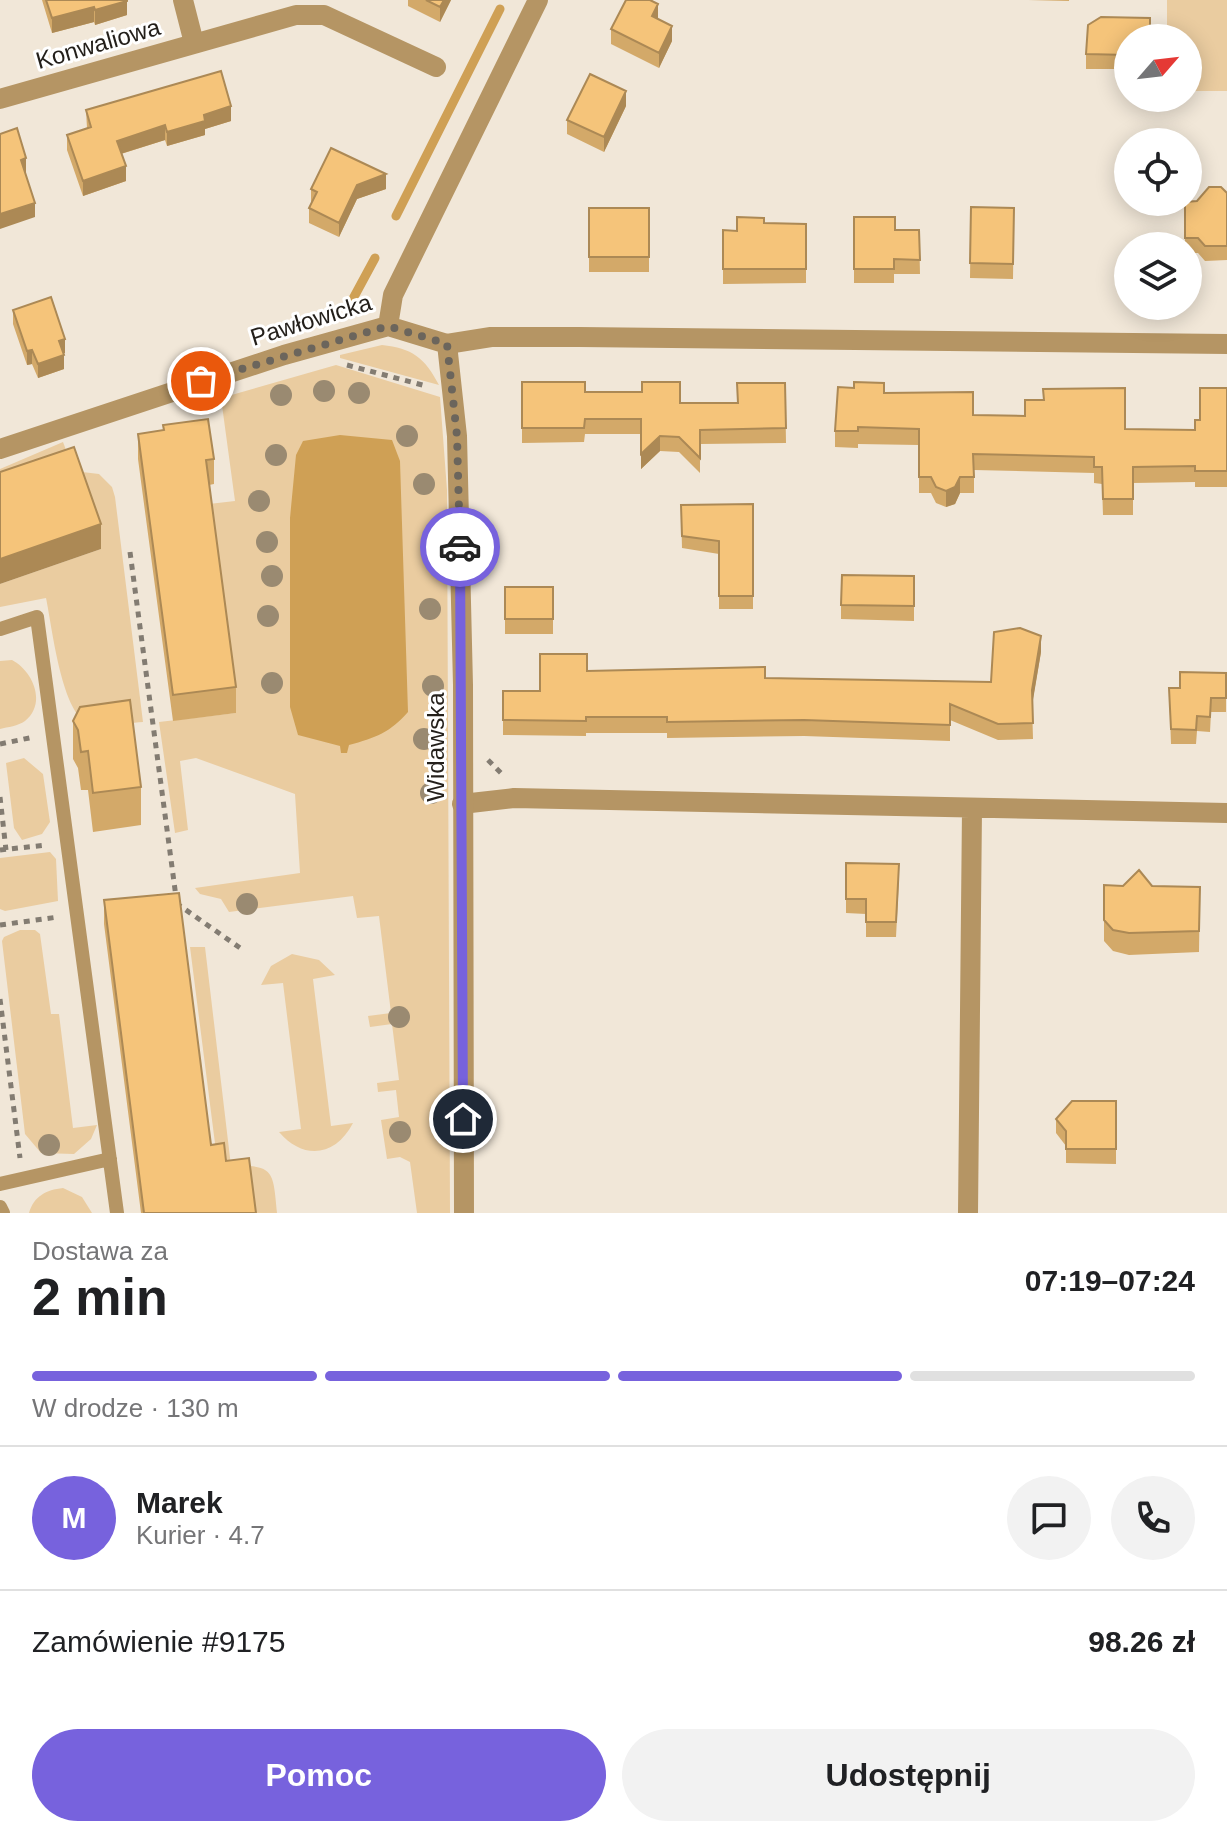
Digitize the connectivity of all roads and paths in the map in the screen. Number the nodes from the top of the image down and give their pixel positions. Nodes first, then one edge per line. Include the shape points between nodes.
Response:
1 (183, 0) edge
2 (538, 0) edge
3 (194, 43) junction
4 (436, 67) dead end
5 (0, 99) edge
6 (388, 326) junction
7 (326, 344) junction
8 (447, 344) junction
9 (1227, 344) edge
10 (453, 390) junction
11 (0, 449) edge
12 (130, 552) dead end
13 (0, 629) edge
14 (53, 734) junction
15 (0, 744) edge
16 (0, 797) edge
17 (462, 804) junction
18 (972, 809) junction
19 (1227, 813) edge
20 (67, 843) junction
21 (3, 850) edge
22 (177, 902) junction
23 (163, 904) edge
24 (77, 914) junction
25 (0, 925) edge
26 (243, 950) dead end
27 (0, 999) edge
28 (110, 1159) junction
29 (23, 1179) junction
30 (0, 1184) edge
31 (0, 1207) edge
32 (3, 1213) edge
33 (117, 1213) edge
34 (464, 1213) edge
35 (968, 1213) edge

1 - 3 street
2 - 6 street, Pawłowicka via 393,295
3 - 4 street, Konwaliowa via 296,15 324,15
3 - 5 street, Konwaliowa
6 - 7 street, Pawłowicka
6 - 8 street
7 - 10 path via 333,361
7 - 11 street, Pawłowicka
8 - 9 street via 491,337
8 - 10 street, Widawska
10 - 17 street, Widawska
12 - 22 path
13 - 14 lane via 37,617
14 - 15 path
14 - 20 lane
16 - 21 path
17 - 18 street via 514,798
17 - 34 street, Widawska
18 - 19 street
18 - 35 street
20 - 21 path
20 - 24 lane
22 - 23 path
22 - 26 path
24 - 25 path
24 - 28 lane
27 - 29 path
28 - 29 lane
28 - 33 lane
29 - 30 lane
31 - 32 lane

